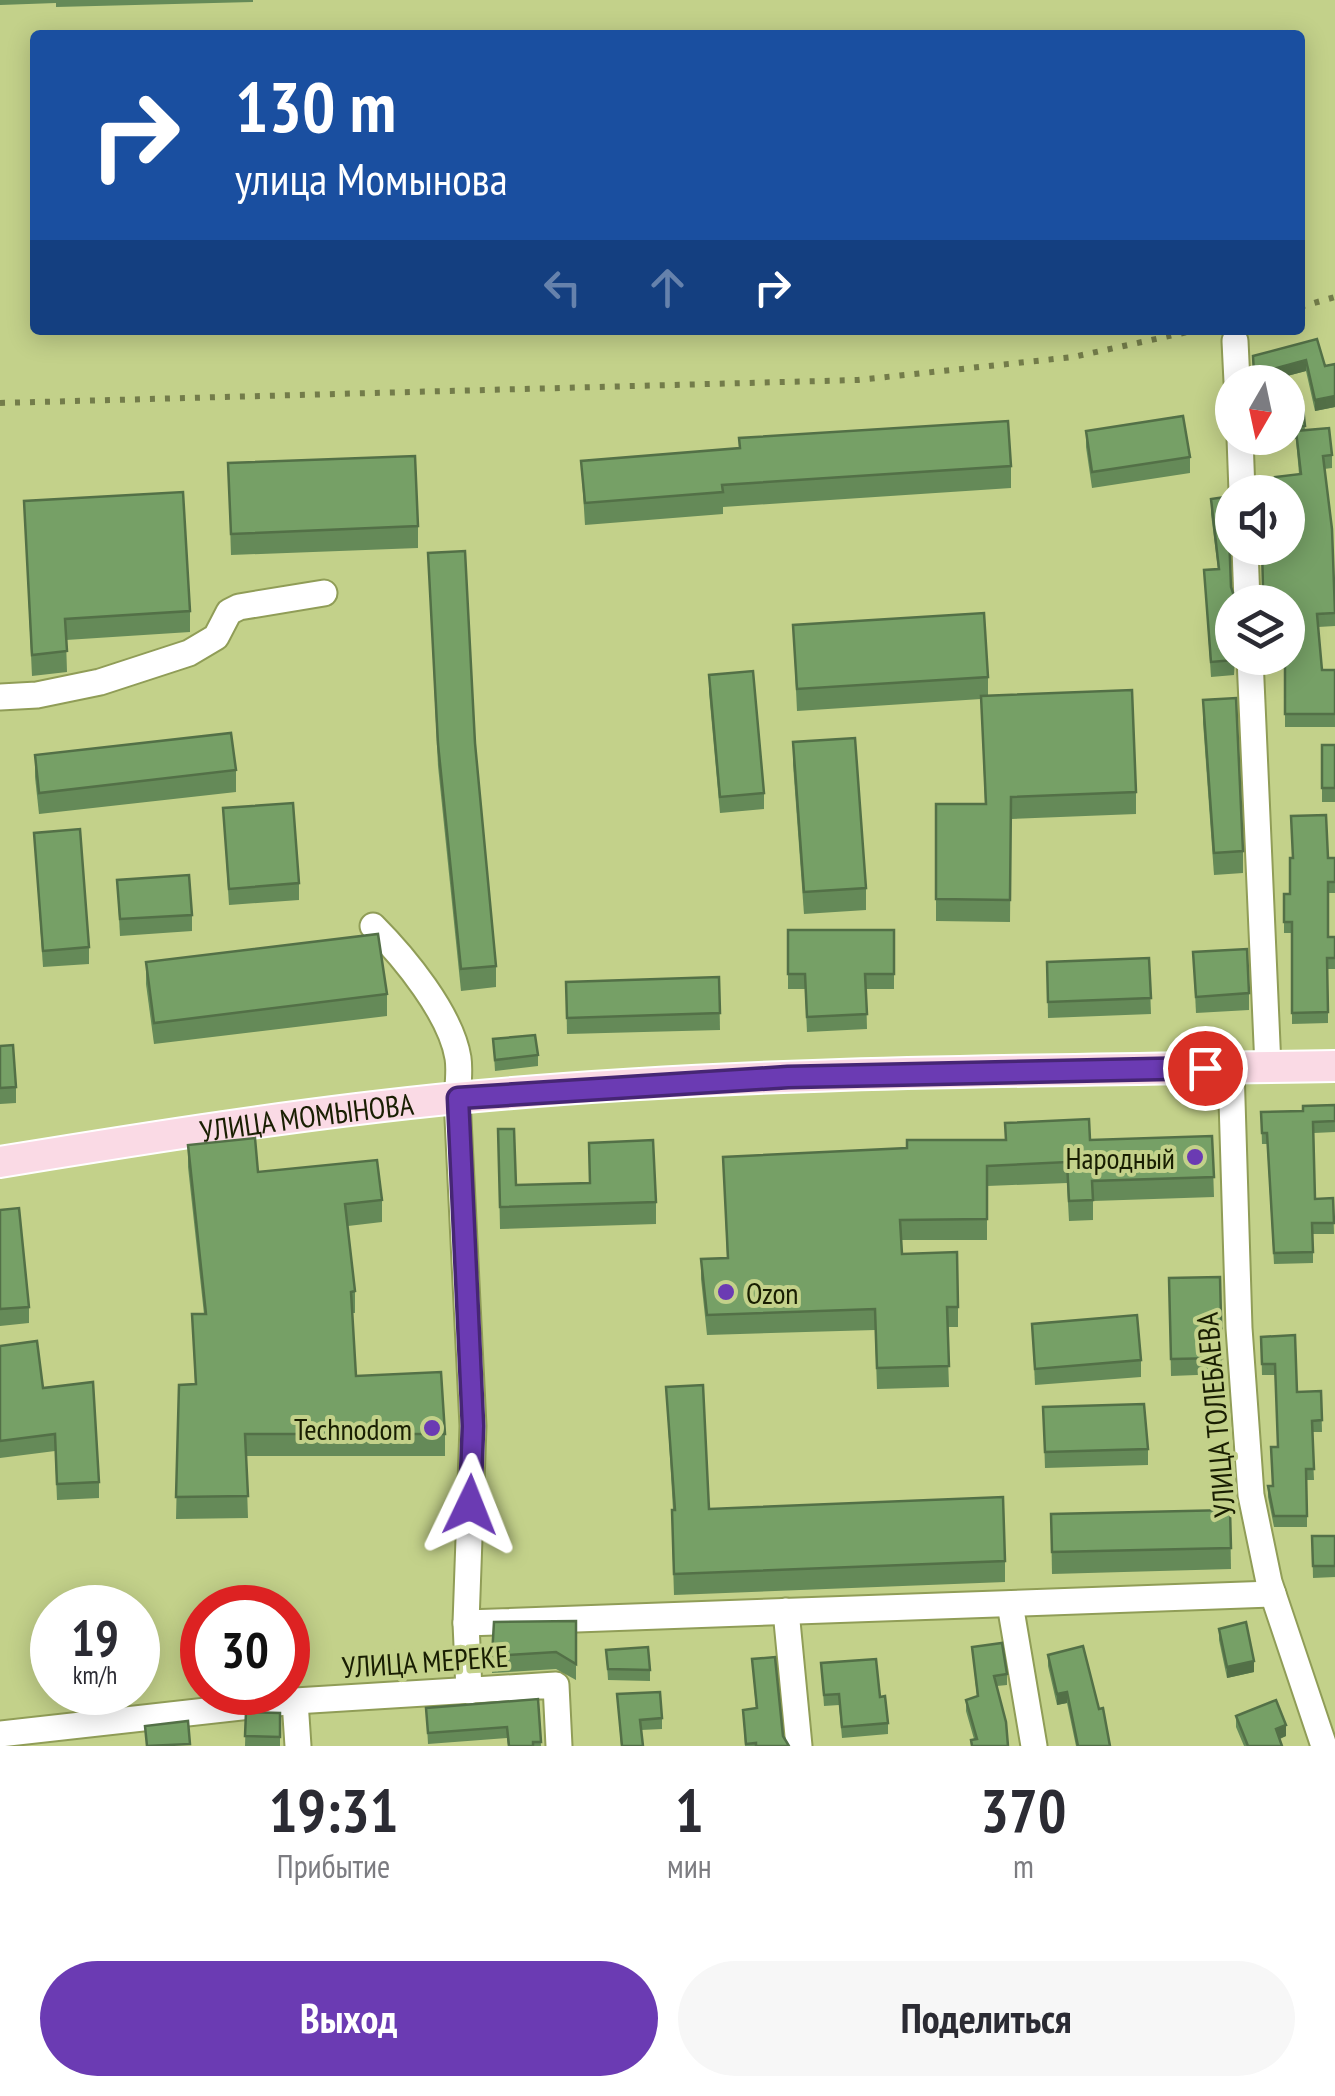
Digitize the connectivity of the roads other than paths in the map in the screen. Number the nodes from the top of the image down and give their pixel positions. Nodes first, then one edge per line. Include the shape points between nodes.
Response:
1 (1236, 340) dead end
2 (1237, 365) edge
3 (324, 593) dead end
4 (1251, 675) edge
5 (0, 698) edge
6 (373, 926) dead end
7 (1335, 1066) edge
8 (1268, 1067) junction
9 (1231, 1068) junction
10 (458, 1098) junction
11 (0, 1162) edge
12 (1273, 1594) junction
13 (1010, 1604) junction
14 (786, 1612) junction
15 (466, 1622) junction
16 (470, 1690) junction
17 (310, 1700) edge
18 (202, 1715) edge
19 (296, 1715) edge
20 (0, 1734) edge
21 (50, 1738) edge
22 (298, 1746) edge
23 (560, 1746) edge
24 (799, 1746) edge
25 (1034, 1746) edge
26 (1324, 1746) edge

1 - 2 street
3 - 5 street via 239,607 216,637 188,654 100,682
4 - 8 street
6 - 10 street via 398,951 451,1032 459,1060
7 - 8 main road, УЛИЦА МОМЫНОВА
8 - 9 main road, УЛИЦА МОМЫНОВА
9 - 10 main road, УЛИЦА МОМЫНОВА via 788,1077
9 - 12 street, УЛИЦА ТОЛЕБАЕВА via 1249,1476
10 - 11 main road, УЛИЦА МОМЫНОВА
10 - 15 street via 473,1426
12 - 13 street
12 - 26 street, УЛИЦА ТОЛЕБАЕВА
13 - 14 street
13 - 25 street
14 - 15 street
14 - 24 street
15 - 16 street
16 - 17 street, УЛИЦА МЕРЕКЕ
16 - 23 street, УЛИЦА МЕРЕКЕ via 556,1685
18 - 21 street, УЛИЦА МЕРЕКЕ
19 - 22 street
20 - 21 street, УЛИЦА МЕРЕКЕ

